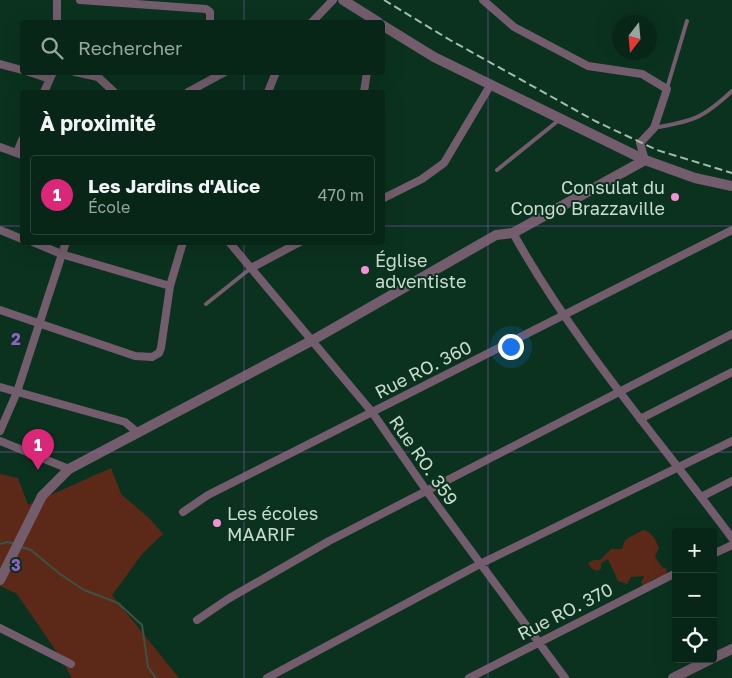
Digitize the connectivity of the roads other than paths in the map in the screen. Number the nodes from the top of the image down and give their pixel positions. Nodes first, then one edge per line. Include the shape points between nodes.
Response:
1 (57, 0) edge
2 (80, 0) edge
3 (333, 0) edge
4 (343, 0) edge
5 (483, 0) edge
6 (56, 20) edge
7 (210, 20) edge
8 (314, 20) edge
9 (375, 20) edge
10 (687, 21) dead end
11 (385, 27) edge
12 (0, 64) edge
13 (20, 69) edge
14 (89, 75) edge
15 (275, 75) edge
16 (367, 75) edge
17 (52, 76) edge
18 (210, 76) edge
19 (491, 84) junction
20 (667, 89) junction
21 (45, 90) edge
22 (112, 90) edge
23 (191, 90) edge
24 (269, 90) edge
25 (364, 90) edge
26 (732, 91) edge
27 (561, 119) junction
28 (654, 128) junction
29 (0, 147) edge
30 (20, 154) edge
31 (645, 160) junction
32 (496, 170) dead end
33 (732, 186) edge
34 (385, 198) edge
35 (0, 230) edge
36 (732, 230) edge
37 (513, 233) junction
38 (20, 238) edge
39 (39, 245) edge
40 (65, 245) edge
41 (181, 245) edge
42 (232, 245) edge
43 (294, 245) edge
44 (61, 254) junction
45 (251, 268) junction
46 (170, 286) junction
47 (206, 304) dead end
48 (0, 310) edge
49 (563, 314) junction
50 (39, 324) junction
51 (732, 334) edge
52 (313, 340) junction
53 (732, 372) edge
54 (0, 387) edge
55 (617, 391) junction
56 (17, 392) junction
57 (372, 412) junction
58 (640, 418) junction
59 (0, 431) edge
60 (138, 433) junction
61 (0, 441) edge
62 (732, 441) edge
63 (679, 467) junction
64 (69, 469) junction
65 (732, 481) edge
66 (426, 490) junction
67 (701, 497) junction
68 (184, 512) dead end
69 (732, 538) edge
70 (732, 545) edge
71 (717, 552) edge
72 (480, 564) junction
73 (2, 575) edge
74 (672, 575) edge
75 (197, 620) dead end
76 (0, 628) edge
77 (537, 642) junction
78 (732, 649) edge
79 (717, 656) edge
80 (704, 663) edge
81 (71, 664) dead end
82 (267, 678) edge
83 (469, 678) edge
84 (565, 678) edge
85 (673, 678) edge

1 - 6 street
2 - 7 street via 206,9 210,12
3 - 8 street
4 - 9 street
5 - 20 street via 514,27 588,66 642,74
10 - 20 lane
11 - 19 street via 434,57
12 - 13 street
14 - 22 street via 98,77
15 - 24 street
16 - 25 street
17 - 21 street
18 - 23 street
19 - 27 street
19 - 34 street via 444,163 422,179
20 - 28 street
26 - 28 lane via 710,112 688,122
27 - 31 street
27 - 32 lane
28 - 31 street via 640,143
29 - 30 street
31 - 33 street via 695,178
31 - 37 street
35 - 38 street
36 - 49 street, Rue RO. 360
37 - 49 street
37 - 52 street via 496,235
39 - 44 street
40 - 44 street
41 - 46 street
42 - 45 street, Rue RO. 359
43 - 45 street
44 - 46 street
44 - 50 street
45 - 47 lane
45 - 52 street, Rue RO. 359
46 - 50 street via 161,348 159,354 152,357 134,356
48 - 50 street
49 - 55 street
49 - 57 street, Rue RO. 360
50 - 56 street
51 - 55 street
52 - 57 street, Rue RO. 359
52 - 60 street
53 - 58 street
54 - 56 street
55 - 58 street
55 - 66 street
56 - 59 street
56 - 60 street via 125,422
57 - 66 street, Rue RO. 359
57 - 68 street, Rue RO. 360 via 208,495
58 - 63 street
60 - 64 street
61 - 64 street
62 - 63 street
63 - 67 street
63 - 72 street
64 - 73 street via 42,496
65 - 67 street
66 - 72 street, Rue RO. 359
66 - 75 street via 312,550
67 - 69 street
70 - 71 street
72 - 77 street, Rue RO. 359
72 - 82 street
74 - 77 street, Rue RO. 370
76 - 81 street
77 - 83 street, Rue RO. 370
77 - 84 street, Rue RO. 359
78 - 79 street
80 - 85 street

